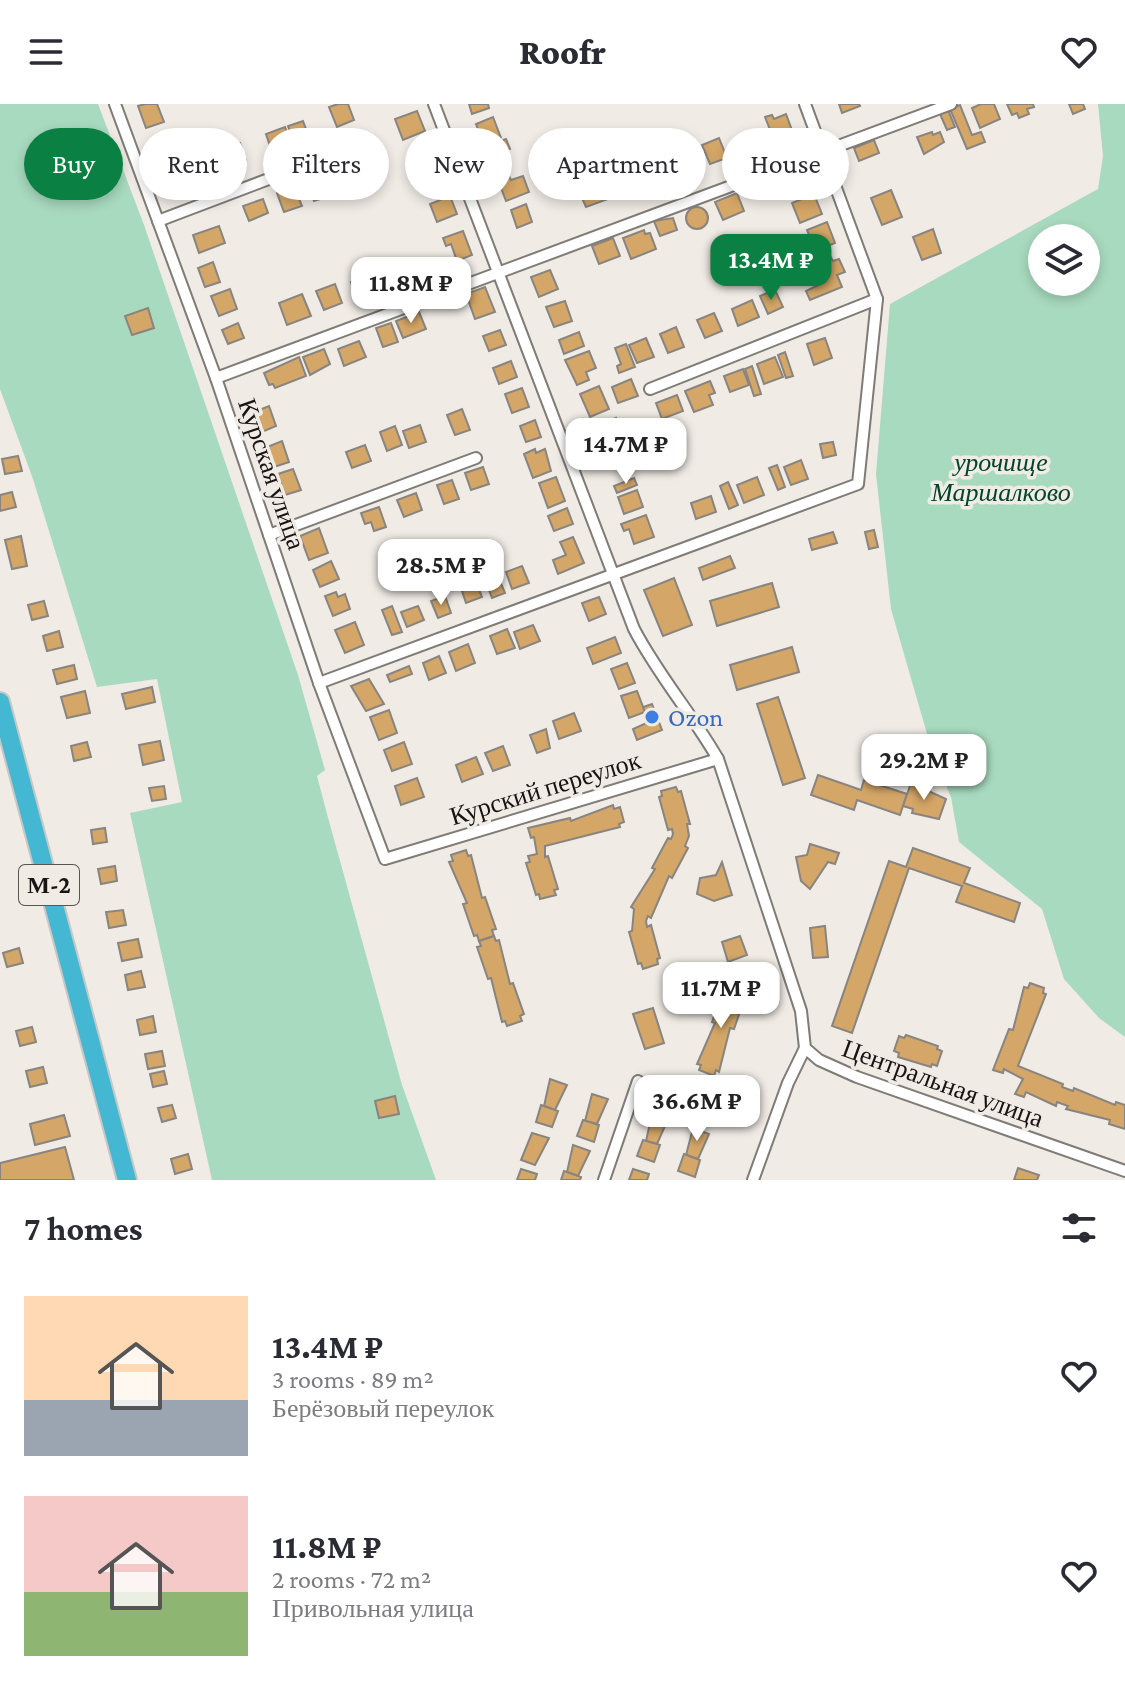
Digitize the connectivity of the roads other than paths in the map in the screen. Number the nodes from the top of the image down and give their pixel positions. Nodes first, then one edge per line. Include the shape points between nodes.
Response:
1 (115, 104) edge
2 (434, 104) edge
3 (805, 104) edge
4 (951, 104) edge
5 (814, 128) edge
6 (849, 142) edge
7 (263, 181) edge
8 (722, 189) edge
9 (841, 200) edge
10 (158, 221) junction
11 (497, 273) junction
12 (877, 299) junction
13 (216, 378) junction
14 (650, 389) dead end
15 (476, 458) dead end
16 (269, 535) junction
17 (612, 575) junction
18 (319, 683) junction
19 (0, 702) edge
20 (0, 744) edge
21 (718, 759) junction
22 (385, 859) joint
23 (805, 1048) junction
24 (638, 1081) dead end
25 (1125, 1171) edge
26 (116, 1180) edge
27 (127, 1180) edge
28 (604, 1180) edge
29 (753, 1180) edge

1 - 10 street, Курская улица
2 - 11 street, Центральная улица
3 - 5 street
4 - 6 street
7 - 10 street
8 - 11 street
9 - 12 street
10 - 13 street, Курская улица
11 - 13 street
11 - 17 street, Центральная улица
12 - 14 street
12 - 17 street via 858,484
13 - 16 street, Курская улица
15 - 16 street
16 - 18 street, Курская улица
17 - 18 street
17 - 21 street, Центральная улица via 645,650
18 - 22 street, Курская улица
19 - 27 highway, М-2
20 - 26 highway, М-2
21 - 22 street, Курский переулок
21 - 23 street, Центральная улица via 801,1011
23 - 25 street, Центральная улица via 857,1077
23 - 29 street
24 - 28 street

